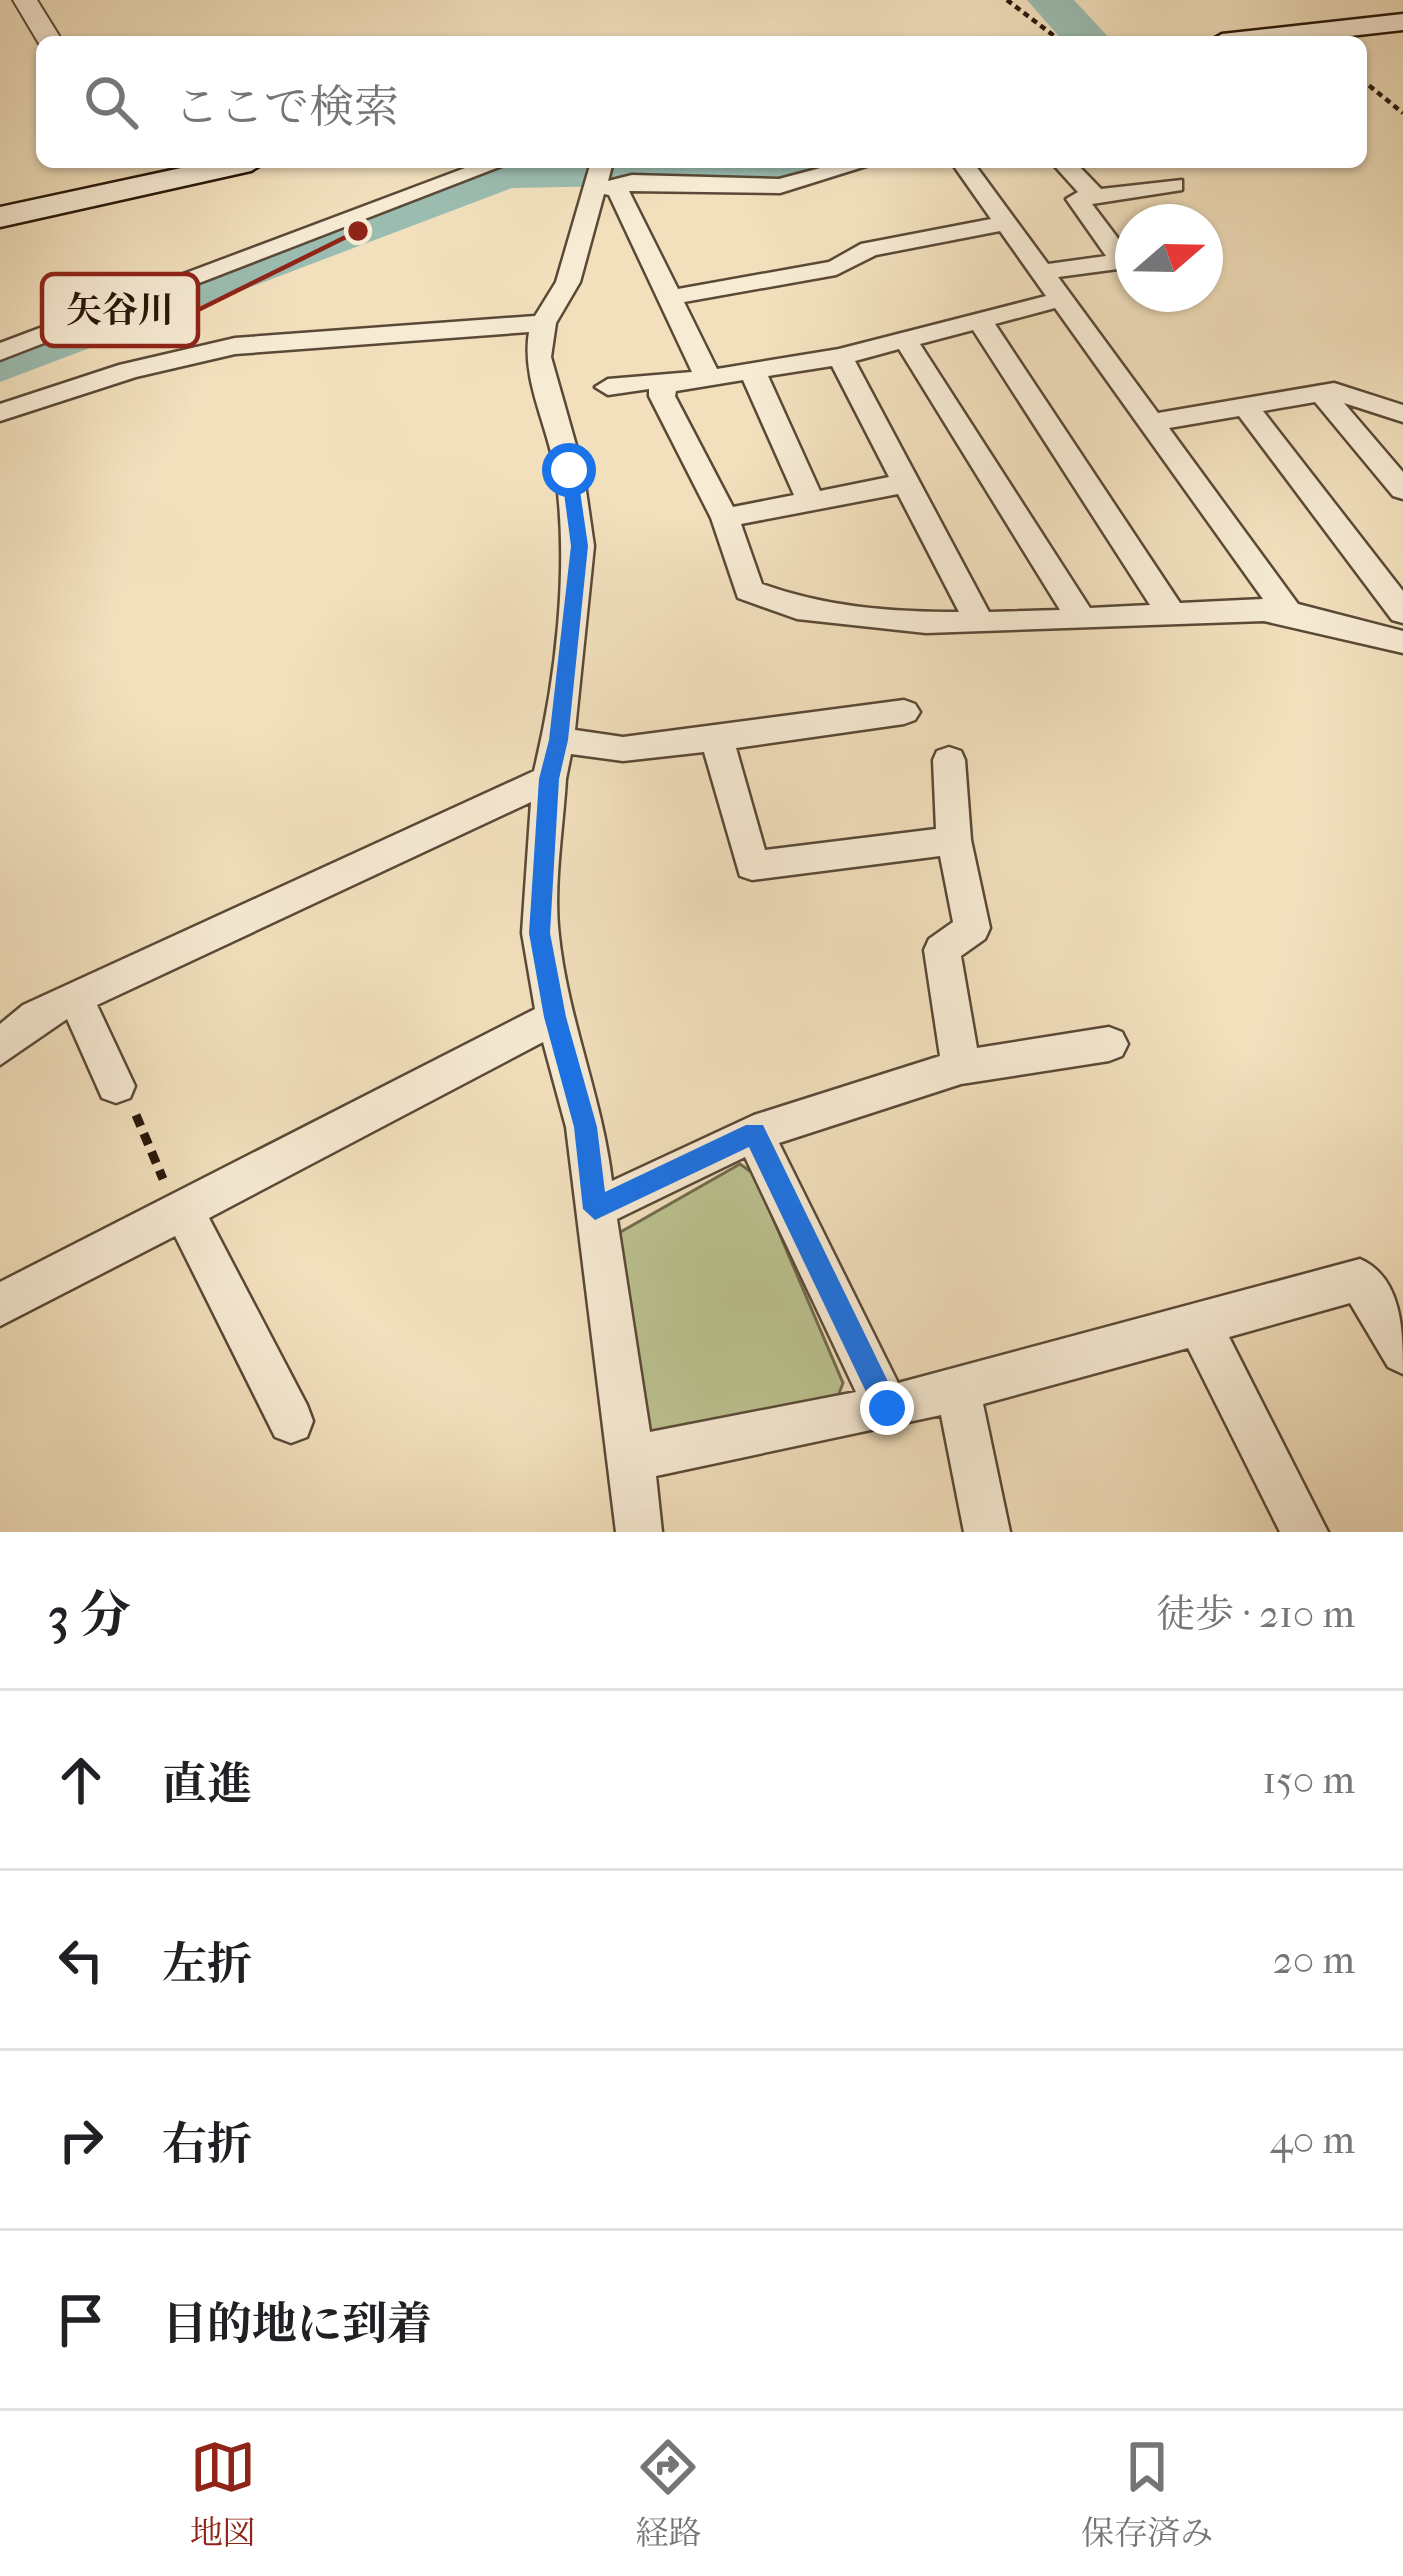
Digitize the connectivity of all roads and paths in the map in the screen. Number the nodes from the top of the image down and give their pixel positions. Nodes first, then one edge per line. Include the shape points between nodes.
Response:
1 (25, 0) edge
2 (1006, 0) edge
3 (1403, 22) edge
4 (46, 36) edge
5 (1054, 36) edge
6 (1276, 36) edge
7 (1367, 84) edge
8 (1403, 113) edge
9 (224, 168) edge
10 (485, 168) edge
11 (846, 168) edge
12 (966, 168) edge
13 (1069, 168) edge
14 (602, 178) edge
15 (1174, 184) dead end
16 (1095, 196) junction
17 (0, 217) edge
18 (1006, 223) junction
19 (1115, 245) edge
20 (1115, 263) edge
21 (1042, 272) junction
22 (672, 297) junction
23 (1062, 299) junction
24 (981, 322) junction
25 (543, 323) junction
26 (906, 341) junction
27 (0, 352) edge
28 (840, 357) junction
29 (752, 370) junction
30 (693, 380) junction
31 (608, 387) dead end
32 (1322, 394) junction
33 (1246, 406) junction
34 (0, 413) edge
35 (1403, 414) edge
36 (1154, 422) junction
37 (908, 483) junction
38 (1403, 490) edge
39 (812, 502) junction
40 (725, 518) junction
41 (1170, 612) junction
42 (1288, 612) junction
43 (1403, 612) edge
44 (1079, 616) junction
45 (979, 621) junction
46 (1403, 642) edge
47 (904, 712) dead end
48 (717, 738) junction
49 (554, 759) junction
50 (949, 760) dead end
51 (954, 840) junction
52 (76, 999) junction
53 (555, 1017) junction
54 (1109, 1044) dead end
55 (0, 1048) edge
56 (961, 1066) junction
57 (116, 1086) joint
58 (754, 1133) junction
59 (595, 1209) junction
60 (181, 1212) junction
61 (0, 1305) edge
62 (1199, 1324) junction
63 (1403, 1352) edge
64 (958, 1389) junction
65 (887, 1408) junction
66 (291, 1421) dead end
67 (632, 1458) junction
68 (639, 1532) edge
69 (987, 1532) edge
70 (1305, 1532) edge

1 - 4 street
2 - 5 path
3 - 6 main road
7 - 8 path
9 - 17 main road
10 - 27 street
11 - 14 street via 780,186
12 - 18 street
13 - 16 street
14 - 22 street
14 - 25 street via 568,282
15 - 16 street
16 - 19 street via 1077,199
18 - 21 street
18 - 22 street via 868,249 836,268
20 - 21 street
21 - 23 street
22 - 30 street
23 - 24 street
23 - 36 street
24 - 26 street
24 - 41 street
25 - 34 street via 235,346 128,370
25 - 49 street via 538,357 569,470 579,546
26 - 28 street
26 - 44 street
28 - 29 street
28 - 37 street
29 - 30 street
29 - 39 street
30 - 31 street
30 - 40 street via 663,385 662,396
32 - 33 street
32 - 35 street
32 - 38 street
33 - 36 street
33 - 43 street
36 - 42 street
37 - 39 street
37 - 45 street
39 - 40 street
40 - 45 street via 749,591 771,602
41 - 42 street
41 - 44 street
42 - 46 street
44 - 45 street
47 - 48 street
48 - 49 street
48 - 51 street via 752,866
49 - 52 street
49 - 53 street via 539,933
50 - 51 street
51 - 56 street via 972,928 942,950
52 - 55 street via 36,1016
52 - 57 street
53 - 59 street via 586,1127
53 - 60 street
54 - 56 street
56 - 58 street
57 - 60 path via 123,1085
58 - 59 street
58 - 65 street
59 - 67 street
60 - 61 street
60 - 66 street
62 - 63 street via 1360,1280
62 - 64 street
62 - 70 street
64 - 65 street
64 - 69 street
65 - 67 street
67 - 68 street

